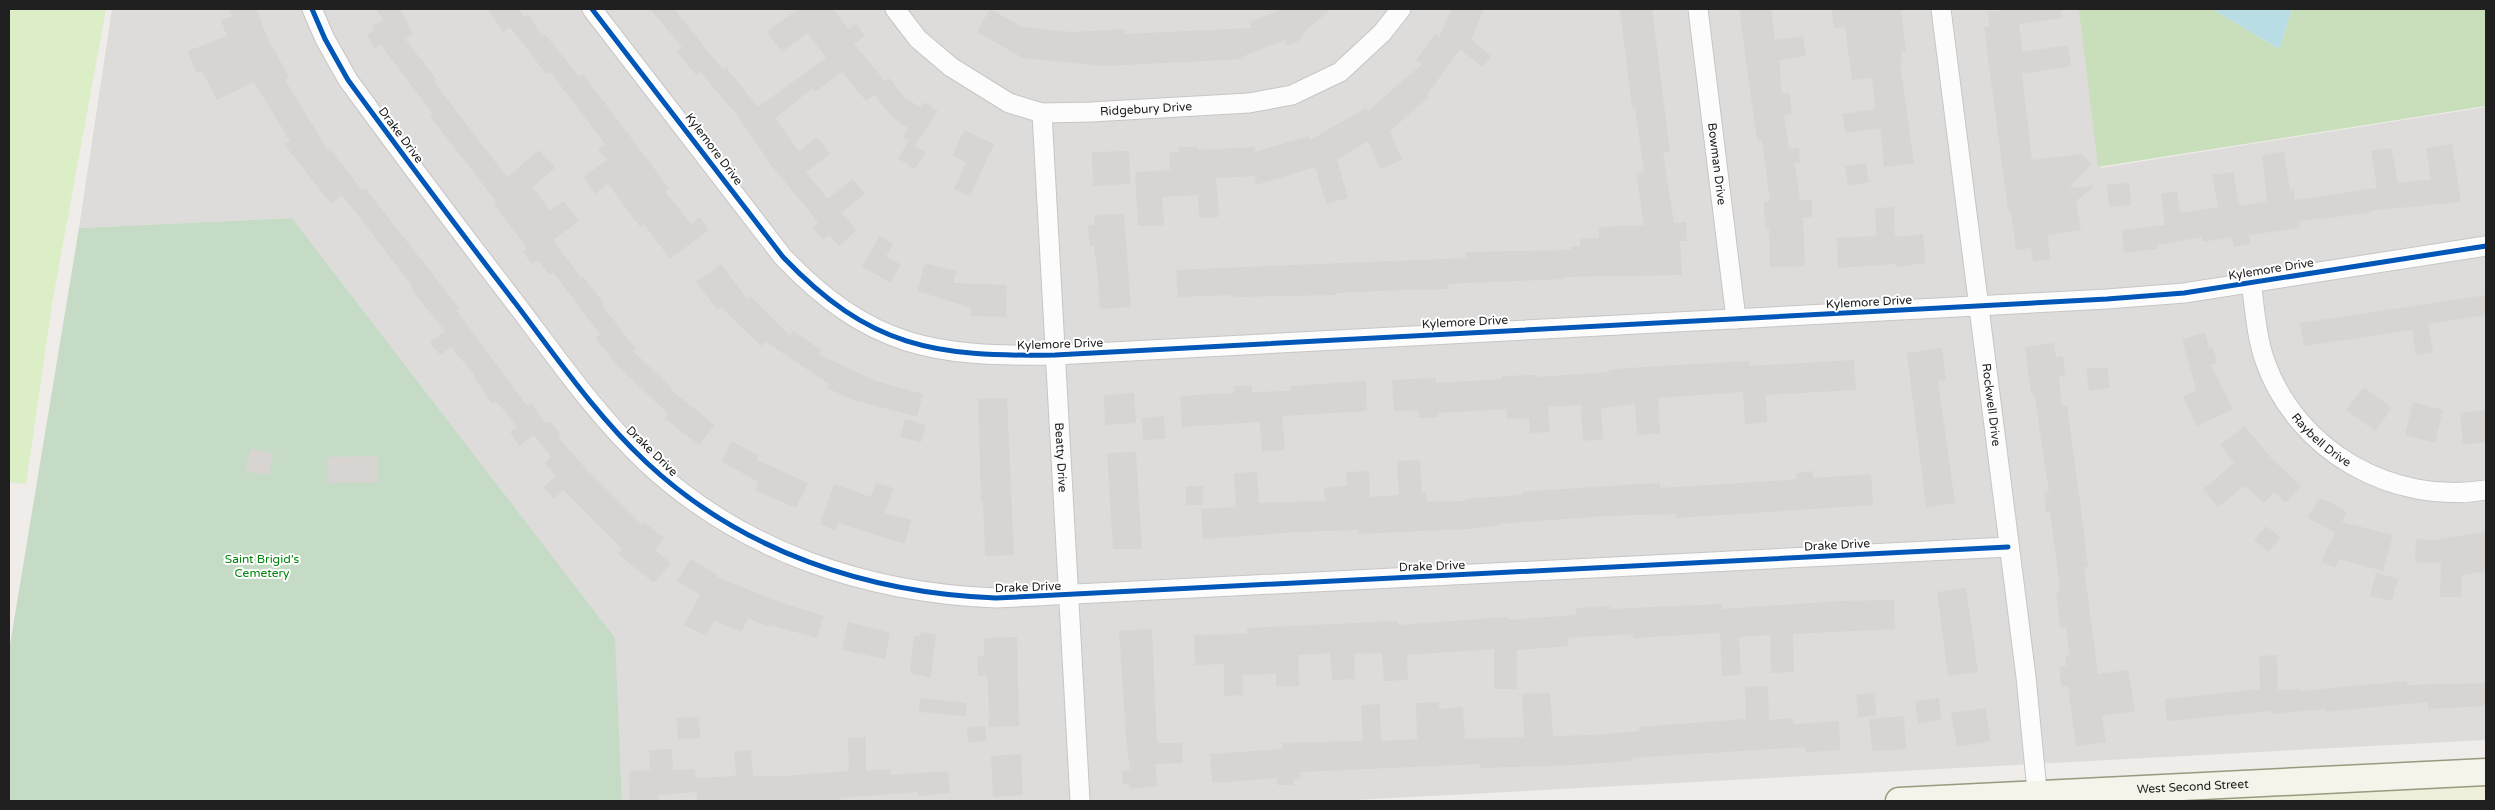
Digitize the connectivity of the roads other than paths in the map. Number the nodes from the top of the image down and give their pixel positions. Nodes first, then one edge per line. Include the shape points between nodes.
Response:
1 (312, 9) edge
2 (592, 9) edge
3 (894, 9) edge
4 (1401, 9) edge
5 (1698, 9) edge
6 (1941, 9) edge
7 (1042, 113) junction
8 (2486, 246) edge
9 (2251, 282) junction
10 (1978, 306) junction
11 (1736, 319) junction
12 (1055, 355) junction
13 (2486, 490) edge
14 (2008, 547) junction
15 (1068, 595) junction
16 (2486, 772) edge
17 (2038, 797) edge
18 (1080, 801) edge
19 (1899, 801) edge

1 - 15 street, Drake Drive via 348,80 431,192 586,396 670,483 709,512 753,538 831,570 882,585 952,596
2 - 12 street, Kylemore Drive via 783,257 836,306 894,338 930,348 990,356
3 - 7 street, Ridgebury Drive via 918,39 950,67 1009,103
4 - 7 street, Ridgebury Drive via 1382,34 1340,72 1292,95 1249,103
5 - 11 street, Bowman Drive
6 - 10 street, Rockwell Drive
7 - 12 street, Beatty Drive
8 - 9 street, Kylemore Drive
9 - 10 street, Kylemore Drive via 2184,293
9 - 13 street, Raybell Drive via 2257,330 2271,375 2299,421 2326,448 2357,469 2392,484 2452,493
10 - 11 street, Kylemore Drive
10 - 14 street, Rockwell Drive
11 - 12 street, Kylemore Drive
12 - 15 street, Beatty Drive
14 - 15 street, Drake Drive
14 - 17 street, Rockwell Drive
15 - 18 street, Beatty Drive
16 - 17 main road, West Second Street
17 - 19 main road, West Second Street

